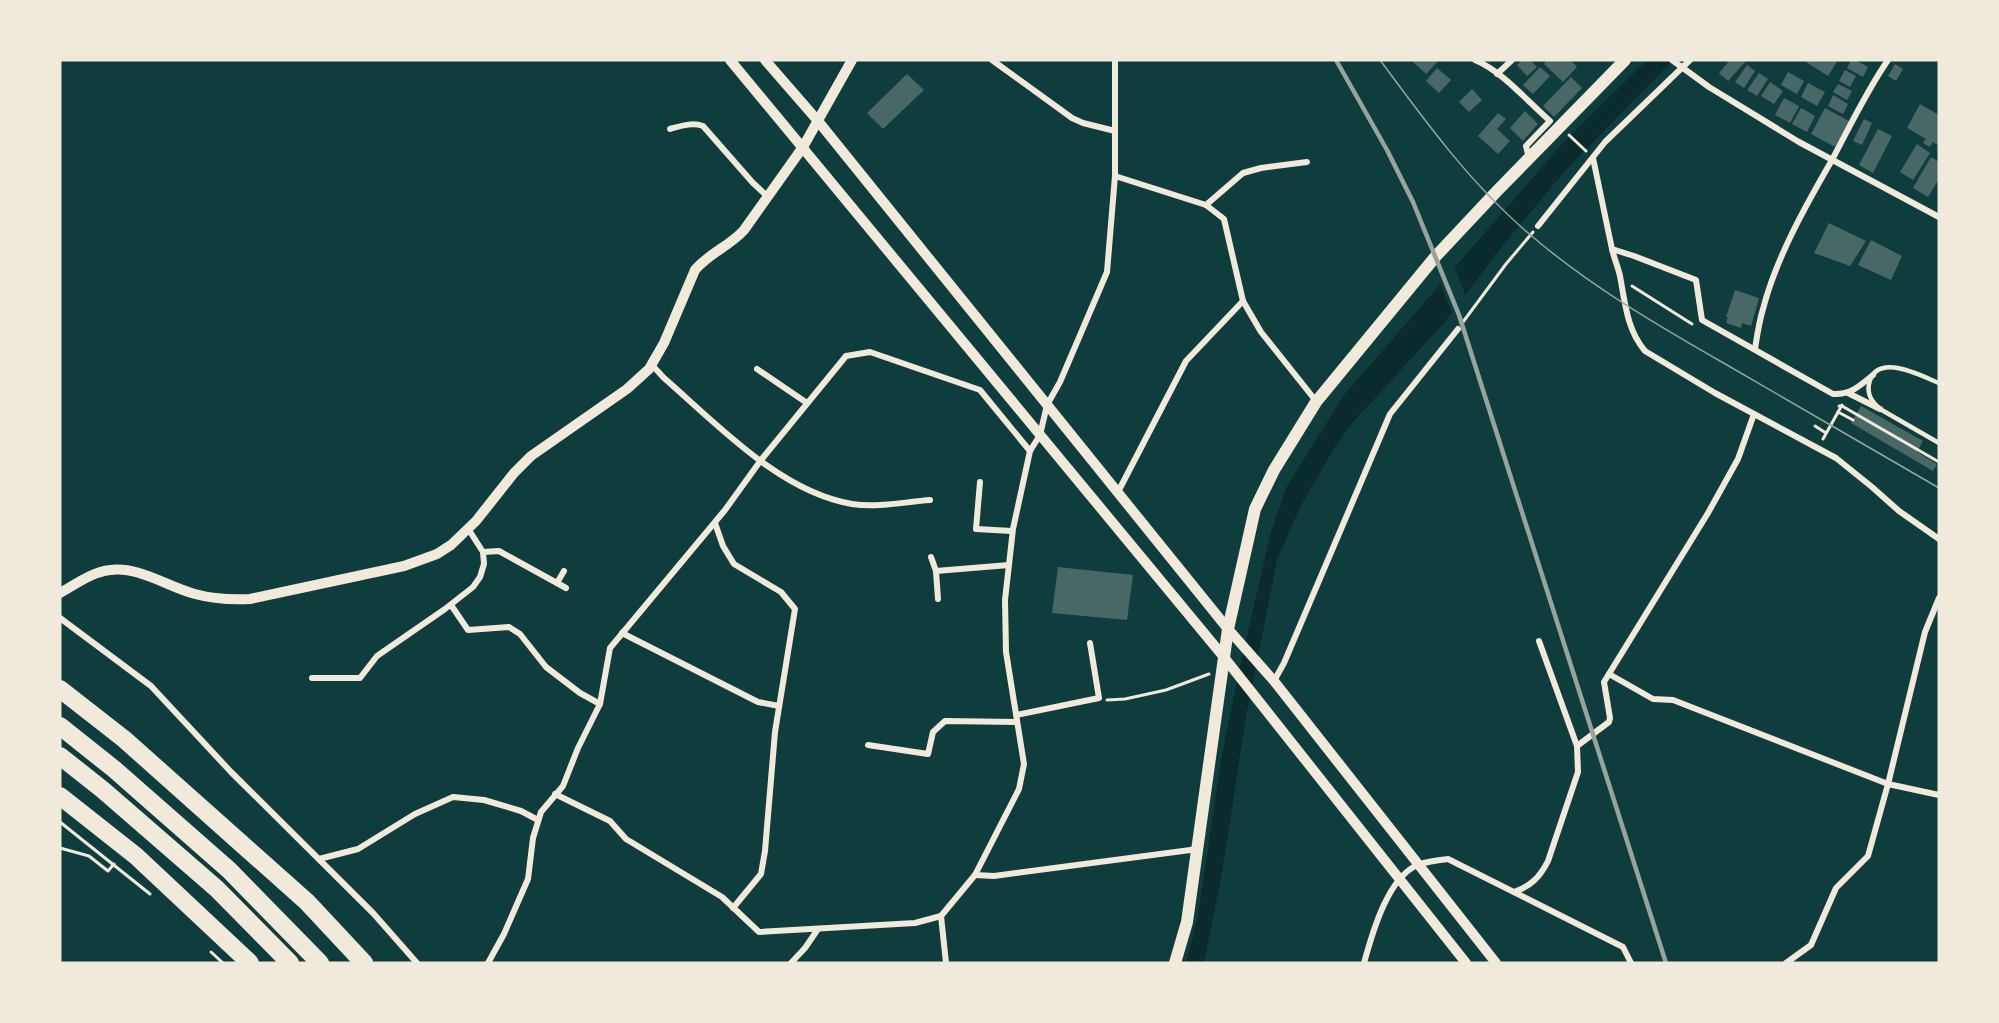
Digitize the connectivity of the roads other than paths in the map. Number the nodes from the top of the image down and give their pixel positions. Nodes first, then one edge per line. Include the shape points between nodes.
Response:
1 (730, 60) edge
2 (765, 60) edge
3 (852, 60) edge
4 (992, 60) edge
5 (1115, 60) edge
6 (1475, 60) edge
7 (1512, 60) edge
8 (1625, 60) edge
9 (1690, 60) edge
10 (1888, 60) edge
11 (1677, 64) edge
12 (1497, 74) junction
13 (818, 121) junction
14 (670, 129) dead end
15 (1115, 131) junction
16 (803, 147) junction
17 (1591, 156) junction
18 (1529, 158) junction
19 (1832, 159) junction
20 (1307, 162) dead end
21 (1115, 176) junction
22 (767, 196) junction
23 (1206, 205) junction
24 (1939, 217) edge
25 (1538, 226) dead end
26 (1612, 249) junction
27 (1243, 301) junction
28 (1458, 328) road end
29 (1755, 350) junction
30 (652, 364) junction
31 (757, 369) dead end
32 (1873, 375) junction
33 (1939, 383) edge
34 (1846, 393) junction
35 (1316, 402) junction
36 (807, 403) junction
37 (1047, 405) junction
38 (1880, 409) junction
39 (1754, 414) junction
40 (1040, 435) junction
41 (1939, 443) edge
42 (1030, 451) junction
43 (761, 460) junction
44 (980, 482) dead end
45 (1118, 492) junction
46 (930, 500) dead end
47 (715, 523) junction
48 (469, 530) junction
49 (1012, 531) junction
50 (1939, 539) edge
51 (483, 552) junction
52 (931, 557) dead end
53 (1009, 565) junction
54 (564, 571) dead end
55 (936, 571) junction
56 (557, 583) junction
57 (566, 588) dead end
58 (60, 593) edge
59 (938, 598) dead end
60 (1939, 598) edge
61 (451, 605) junction
62 (60, 618) edge
63 (1228, 629) junction
64 (622, 633) junction
65 (1539, 641) dead end
66 (1090, 643) dead end
67 (1224, 656) junction
68 (1609, 674) junction
69 (312, 678) dead end
70 (1273, 679) junction
71 (60, 689) edge
72 (600, 704) junction
73 (779, 706) junction
74 (1016, 719) junction
75 (60, 726) edge
76 (867, 745) dead end
77 (1577, 746) junction
78 (60, 756) edge
79 (1888, 784) junction
80 (555, 794) junction
81 (1939, 795) edge
82 (60, 796) edge
83 (538, 820) junction
84 (1198, 849) junction
85 (319, 860) junction
86 (1419, 864) junction
87 (975, 874) junction
88 (1398, 879) junction
89 (1514, 892) junction
90 (733, 908) junction
91 (941, 916) junction
92 (818, 929) junction
93 (250, 963) edge
94 (290, 963) edge
95 (320, 963) edge
96 (364, 963) edge
97 (417, 963) edge
98 (488, 963) edge
99 (791, 963) edge
100 (946, 963) edge
101 (1175, 963) edge
102 (1364, 963) edge
103 (1466, 963) edge
104 (1496, 963) edge
105 (1631, 963) edge
106 (1786, 963) edge

1 - 16 street
2 - 13 street
3 - 13 street
4 - 15 street via 1072,118
5 - 15 street
6 - 12 street
7 - 12 street
8 - 18 main road
9 - 11 street
10 - 19 street
11 - 17 street
11 - 19 street
12 - 18 street via 1550,121 1526,146
13 - 16 street
13 - 37 street
14 - 22 street via 689,124 704,126
15 - 21 street
16 - 22 street
16 - 40 street
17 - 25 street
17 - 26 street
18 - 35 main road via 1436,256
19 - 24 street
19 - 29 street via 1804,207 1772,281 1762,309
20 - 23 street via 1243,173
21 - 23 street
21 - 37 street via 1107,273
22 - 30 street via 741,233 695,270
23 - 27 street via 1224,219
26 - 29 street via 1696,280 1702,320
26 - 39 street via 1628,320 1637,341 1655,358
27 - 35 street
27 - 45 street via 1186,361
28 - 70 street via 1390,414 1284,663
29 - 34 street via 1833,394
30 - 43 street
30 - 48 street via 627,389 531,456
31 - 36 street
32 - 33 lane via 1890,366
32 - 34 street
32 - 38 lane via 1869,393
34 - 38 street
35 - 63 main road via 1274,470 1256,509
36 - 42 street via 846,356 870,352 980,390
36 - 43 street
37 - 40 street
37 - 45 street
38 - 41 lane
39 - 50 street via 1836,458
39 - 68 street via 1738,459 1708,513
40 - 42 street
40 - 67 street
42 - 49 street
43 - 46 street via 814,494 852,504
43 - 47 street
44 - 49 street via 976,529
45 - 63 street
47 - 64 street
47 - 73 street via 734,564 782,592 795,609
48 - 51 street
48 - 58 street via 421,561 259,598 214,598 112,569
49 - 53 street
51 - 56 street via 499,551
51 - 61 street via 480,577
52 - 55 street
53 - 55 street
53 - 74 street via 1006,652
54 - 56 street
55 - 59 street
56 - 57 street
60 - 79 street via 1925,632
61 - 69 street via 377,656 360,678
61 - 72 street via 468,630 509,627 520,634 546,667
62 - 85 street via 151,686
63 - 67 main road
63 - 70 street
64 - 72 street via 610,648
64 - 73 street via 758,702
65 - 77 street
66 - 74 street via 1100,698
67 - 84 main road
67 - 88 street
68 - 77 street via 1604,682 1609,722
68 - 79 street via 1653,699 1673,700
70 - 86 street
71 - 96 highway via 124,739 307,902
72 - 80 street via 563,786
73 - 90 street via 761,874
74 - 76 street via 945,722 933,732 928,754
74 - 87 street via 1023,764 1019,789
75 - 95 highway via 229,870
77 - 89 street via 1578,772 1548,861 1532,883
78 - 94 highway via 217,889
79 - 81 street
79 - 106 street via 1868,856 1836,888 1811,945
80 - 83 street
80 - 90 street via 610,821 626,839 722,897
82 - 93 highway via 136,856
83 - 85 street via 484,800 453,797 415,814 358,849
83 - 98 street via 528,879
84 - 87 street via 994,876
84 - 101 main road via 1187,922
85 - 97 street
86 - 88 street
86 - 89 street via 1448,859
86 - 104 street
87 - 91 street
88 - 102 street via 1373,931
88 - 103 street
89 - 105 street via 1623,947
90 - 92 street via 759,932
91 - 92 street via 915,923
91 - 100 street
92 - 99 street

